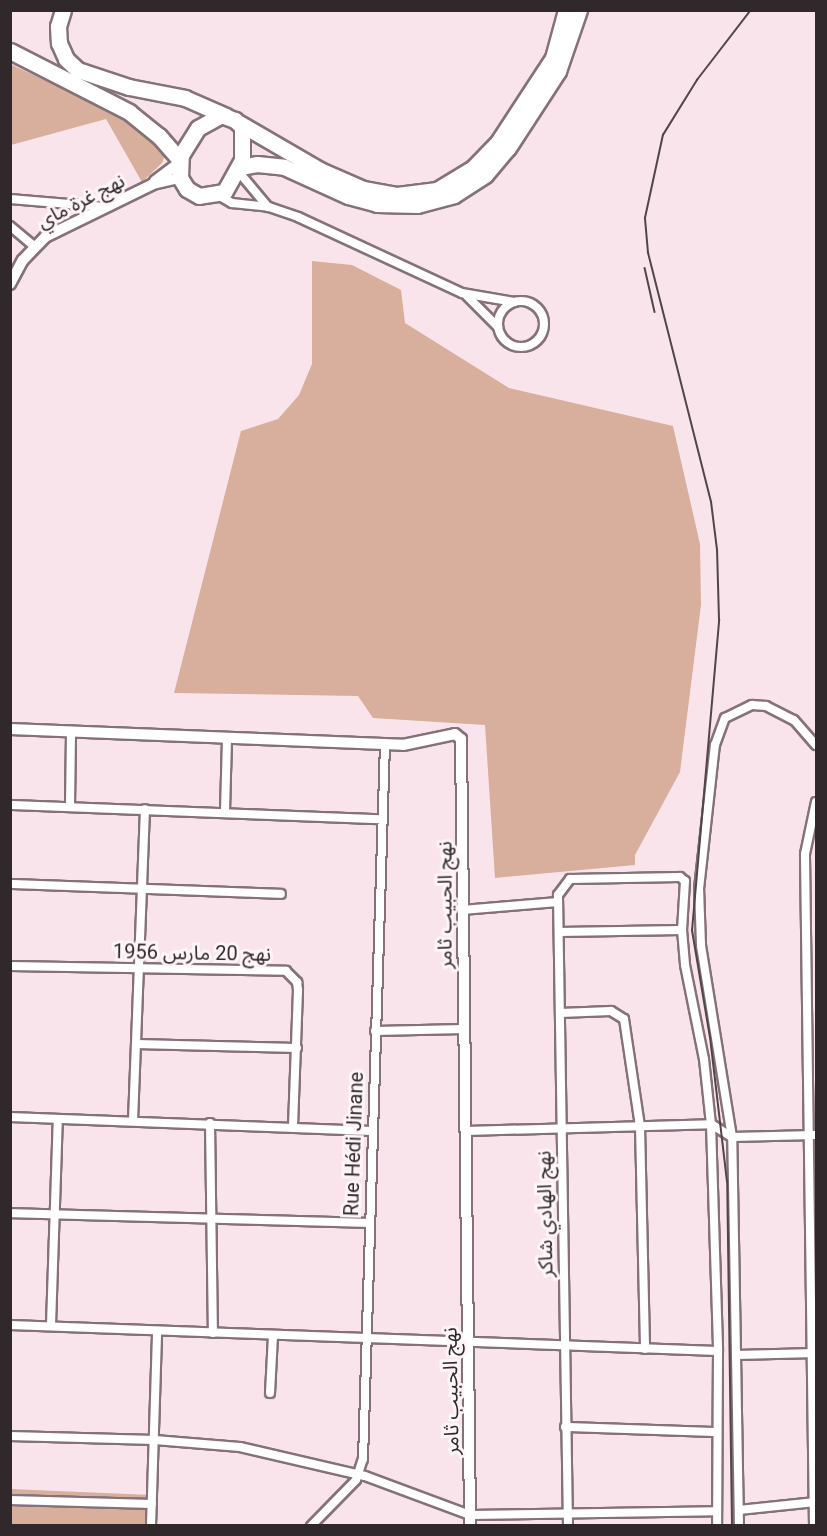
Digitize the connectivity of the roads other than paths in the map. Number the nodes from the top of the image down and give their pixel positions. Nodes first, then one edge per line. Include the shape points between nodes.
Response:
1 (63, 10) edge
2 (572, 15) edge
3 (10, 51) edge
4 (232, 119) junction
5 (180, 167) junction
6 (239, 169) junction
7 (218, 195) junction
8 (10, 199) edge
9 (112, 207) junction
10 (269, 207) junction
11 (10, 226) edge
12 (34, 246) junction
13 (10, 284) edge
14 (462, 293) junction
15 (514, 302) junction
16 (498, 327) junction
17 (10, 729) edge
18 (72, 731) junction
19 (226, 738) junction
20 (385, 744) junction
21 (816, 745) edge
22 (816, 802) edge
23 (10, 805) edge
24 (70, 806) junction
25 (146, 809) junction
26 (225, 811) junction
27 (382, 819) junction
28 (10, 884) edge
29 (142, 888) junction
30 (281, 894) dead end
31 (558, 902) junction
32 (462, 910) junction
33 (682, 930) junction
34 (559, 932) junction
35 (812, 950) edge
36 (10, 966) edge
37 (139, 968) junction
38 (560, 1013) junction
39 (464, 1029) junction
40 (375, 1031) junction
41 (136, 1044) junction
42 (297, 1048) junction
43 (10, 1117) edge
44 (58, 1119) junction
45 (133, 1121) junction
46 (210, 1123) junction
47 (711, 1124) junction
48 (293, 1126) junction
49 (640, 1126) junction
50 (560, 1127) junction
51 (372, 1131) junction
52 (466, 1131) junction
53 (814, 1135) edge
54 (732, 1137) junction
55 (10, 1213) edge
56 (815, 1213) edge
57 (54, 1214) junction
58 (210, 1217) junction
59 (368, 1223) junction
60 (10, 1324) edge
61 (51, 1325) junction
62 (157, 1331) junction
63 (213, 1333) junction
64 (273, 1336) junction
65 (364, 1340) junction
66 (468, 1341) junction
67 (564, 1346) junction
68 (645, 1349) junction
69 (718, 1351) junction
70 (815, 1353) edge
71 (736, 1355) junction
72 (270, 1393) dead end
73 (565, 1427) junction
74 (717, 1432) junction
75 (10, 1436) edge
76 (155, 1440) junction
77 (360, 1475) junction
78 (10, 1500) edge
79 (815, 1502) edge
80 (152, 1504) junction
81 (567, 1510) junction
82 (739, 1510) junction
83 (716, 1511) junction
84 (470, 1520) edge
85 (151, 1526) edge
86 (311, 1526) edge
87 (568, 1526) edge
88 (717, 1526) edge
89 (739, 1526) edge
90 (814, 1526) edge

1 - 4 highway via 58,43 78,70 129,87 185,98
2 - 4 highway via 553,58 498,141 473,168 437,190 397,195 363,189 320,170
2 - 6 highway via 558,71 508,148 484,175 454,195 417,205 377,204 348,196 284,167 257,164
3 - 5 highway via 129,112
4 - 5 highway via 216,116 198,128
4 - 6 highway via 244,137
5 - 7 highway via 192,193
5 - 9 street, نهج غرة ماي
6 - 7 highway via 229,187
6 - 10 street
7 - 10 street via 232,203
8 - 9 street
9 - 12 street, نهج غرة ماي via 76,220
10 - 14 street
11 - 12 street
12 - 13 street, نهج غرة ماي
14 - 15 street
14 - 16 street
15 - 16 street via 502,312
15 - 16 street via 528,302 539,309 544,322 540,337 528,346 513,345
17 - 18 street, نهج الحبيب ثامر
18 - 19 street, نهج الحبيب ثامر
18 - 24 street
19 - 20 street, نهج الحبيب ثامر
19 - 26 street
20 - 27 street, Rue Hédi Jinane
20 - 32 street, نهج الحبيب ثامر via 416,745 454,734 461,739
21 - 54 street via 806,730 781,711 752,705 724,718 715,745 698,916
22 - 35 street via 806,854
23 - 24 street
24 - 25 street
25 - 26 street
25 - 29 street
26 - 27 street
27 - 40 street, Rue Hédi Jinane
28 - 29 street
29 - 30 street
29 - 37 street
31 - 32 street
31 - 33 street via 560,888 570,879 683,878
31 - 34 street, نهج الهادي شاكر
32 - 39 street, نهج الحبيب ثامر
33 - 34 street
33 - 47 street
34 - 38 street, نهج الهادي شاكر
35 - 53 street
36 - 37 street, نهج 20 مارس 1956
37 - 41 street
37 - 42 street, نهج 20 مارس 1956 via 286,971 297,982
38 - 49 street via 616,1012 624,1019
38 - 50 street, نهج الهادي شاكر
39 - 40 street
39 - 52 street, نهج الحبيب ثامر
40 - 51 street, Rue Hédi Jinane
41 - 42 street
41 - 45 street
42 - 48 street, نهج 20 مارس 1956
43 - 44 street
44 - 45 street
44 - 57 street
45 - 46 street
46 - 48 street
46 - 58 street
47 - 49 street
47 - 54 street
47 - 69 street
48 - 51 street
49 - 50 street
49 - 68 street
50 - 52 street
50 - 67 street, نهج الهادي شاكر
51 - 59 street, Rue Hédi Jinane
52 - 66 street, نهج الحبيب ثامر
53 - 54 street
53 - 56 street
54 - 71 street
55 - 57 street
56 - 70 street
57 - 58 street
57 - 61 street
58 - 59 street
58 - 63 street
59 - 65 street, Rue Hédi Jinane
60 - 61 street
61 - 62 street
62 - 63 street
62 - 76 street
63 - 64 street
64 - 65 street
64 - 72 street
65 - 66 street
65 - 77 street, Rue Hédi Jinane
66 - 67 street
66 - 84 street, نهج الحبيب ثامر
67 - 68 street
67 - 73 street, نهج الهادي شاكر
68 - 69 street
69 - 74 street
70 - 71 street
70 - 79 street
71 - 82 street
73 - 74 street
73 - 81 street, نهج الهادي شاكر
74 - 83 street
75 - 76 street
76 - 77 street via 240,1447
76 - 80 street
77 - 84 street
77 - 86 street
78 - 80 street
79 - 82 street
79 - 90 street
80 - 85 street
81 - 83 street
81 - 84 street
81 - 87 street, نهج الهادي شاكر
82 - 89 street
83 - 88 street

